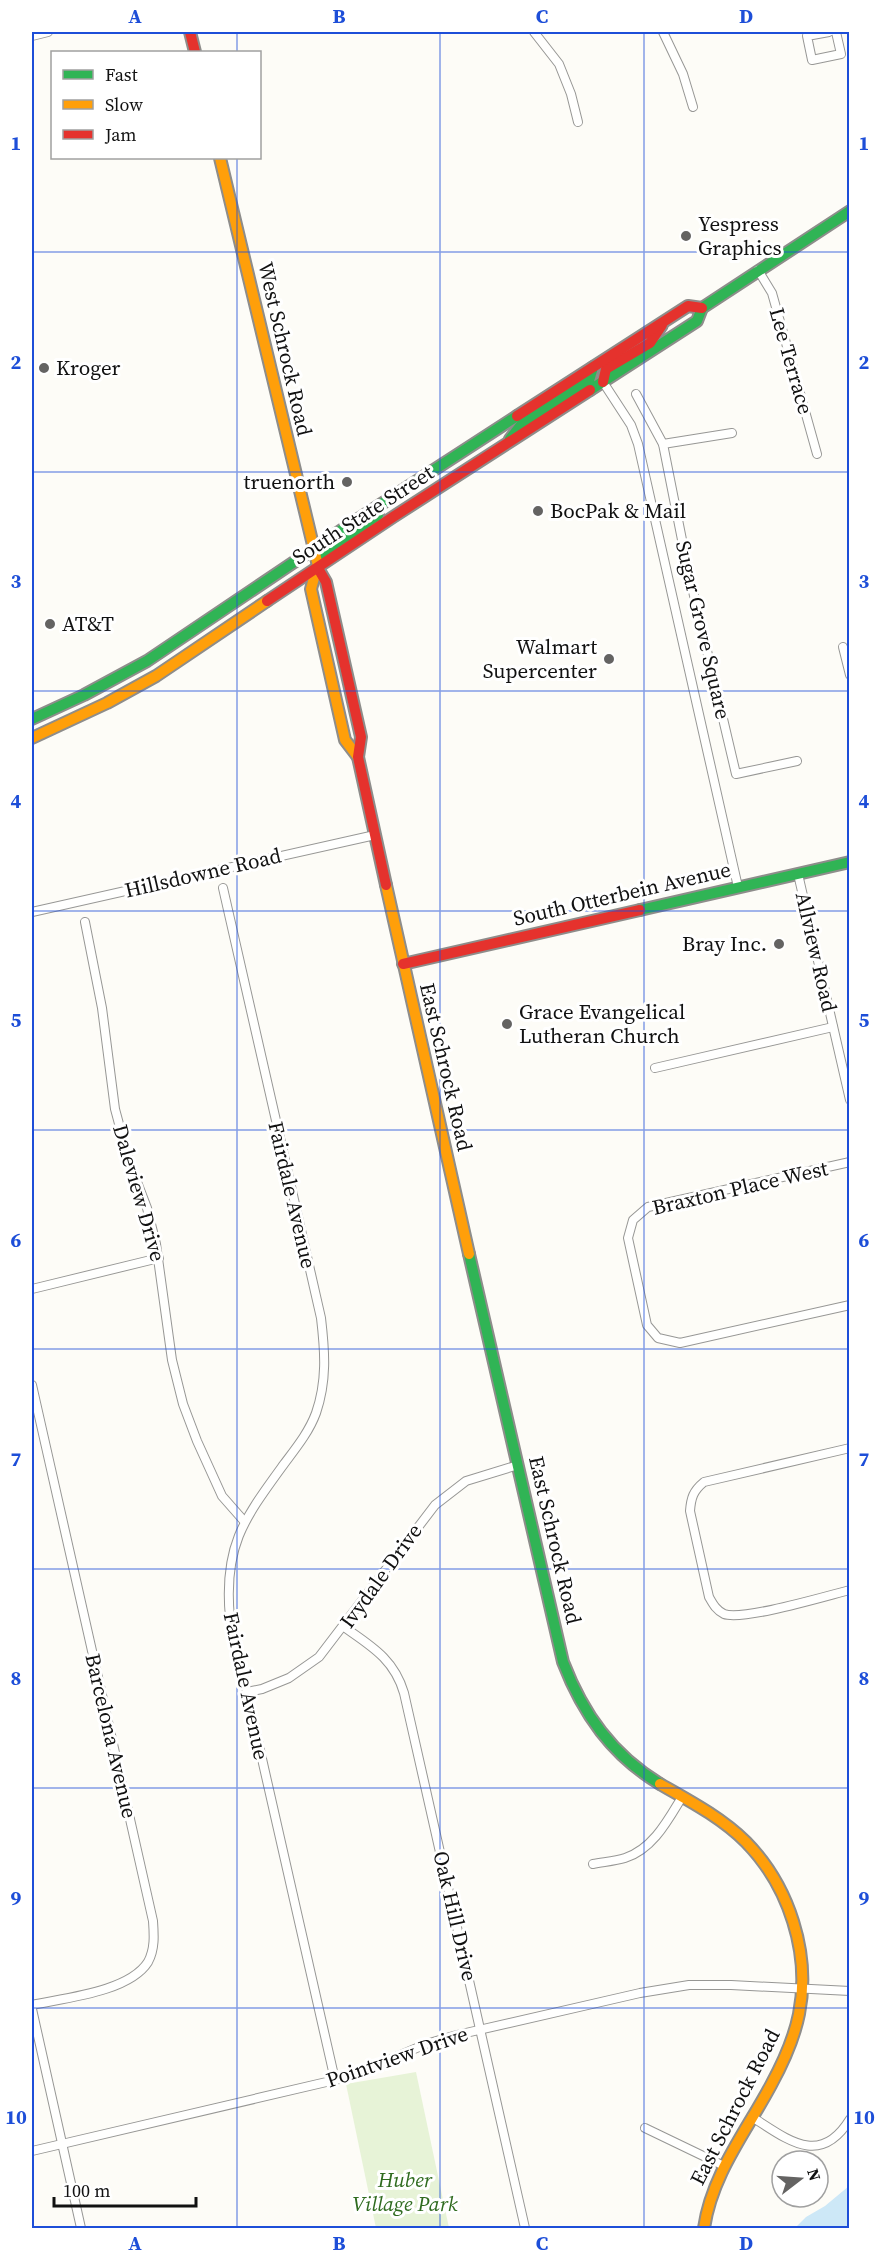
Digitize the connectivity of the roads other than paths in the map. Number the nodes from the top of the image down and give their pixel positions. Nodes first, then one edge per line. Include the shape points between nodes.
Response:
1 (48, 32) edge
2 (190, 32) edge
3 (534, 32) edge
4 (663, 32) edge
5 (829, 32) edge
6 (836, 32) edge
7 (32, 36) edge
8 (195, 51) edge
9 (693, 107) dead end
10 (578, 122) dead end
11 (220, 159) edge
12 (849, 211) edge
13 (758, 270) junction
14 (688, 306) junction
15 (702, 308) junction
16 (664, 322) junction
17 (657, 347) junction
18 (593, 367) junction
19 (603, 382) junction
20 (636, 393) dead end
21 (732, 433) dead end
22 (663, 444) junction
23 (505, 445) junction
24 (817, 454) dead end
25 (427, 475) junction
26 (312, 549) junction
27 (316, 567) junction
28 (204, 624) junction
29 (843, 647) dead end
30 (849, 675) edge
31 (120, 676) junction
32 (126, 692) junction
33 (32, 719) edge
34 (32, 727) edge
35 (32, 738) edge
36 (358, 757) junction
37 (797, 761) dead end
38 (375, 835) junction
39 (849, 862) edge
40 (798, 874) junction
41 (738, 887) junction
42 (224, 888) dead end
43 (32, 912) edge
44 (85, 922) dead end
45 (403, 964) junction
46 (833, 1027) junction
47 (655, 1068) dead end
48 (849, 1100) edge
49 (849, 1162) edge
50 (159, 1258) junction
51 (32, 1289) edge
52 (849, 1305) edge
53 (32, 1385) edge
54 (849, 1448) edge
55 (518, 1466) junction
56 (244, 1521) junction
57 (849, 1590) edge
58 (344, 1627) junction
59 (247, 1692) junction
60 (682, 1797) junction
61 (593, 1864) dead end
62 (802, 1989) junction
63 (849, 1991) edge
64 (32, 2007) edge
65 (480, 2029) junction
66 (335, 2080) junction
67 (752, 2117) junction
68 (849, 2119) edge
69 (645, 2128) dead end
70 (62, 2144) junction
71 (32, 2151) edge
72 (724, 2166) junction
73 (81, 2229) edge
74 (525, 2229) edge
75 (704, 2229) edge

1 - 7 street
2 - 8 main road
3 - 10 street via 559,64
4 - 9 street via 684,74
5 - 6 street via 807,36 812,60 841,54
11 - 26 main road, West Schrock Road
12 - 13 main road, South State Street
13 - 15 main road, South State Street
13 - 24 street, Lee Terrace via 772,293
14 - 15 main road
14 - 16 main road, South State Street
14 - 17 main road via 689,316 668,331
15 - 17 main road, South State Street via 697,321
16 - 18 main road, South State Street
16 - 19 main road via 650,342 606,369
17 - 19 main road, South State Street
18 - 23 main road via 589,381 521,425
18 - 25 main road, South State Street
19 - 23 main road, South State Street
19 - 41 street via 631,425 638,444
20 - 22 street, Sugar Grove Square
21 - 22 street
22 - 37 street, Sugar Grove Square via 736,774
23 - 27 main road, South State Street
25 - 26 main road, South State Street
25 - 27 main road via 421,486 322,553
26 - 27 main road, East Schrock Road
26 - 28 main road, South State Street
27 - 32 main road, South State Street via 202,646
27 - 36 main road, East Schrock Road via 326,582 361,737
27 - 36 main road, East Schrock Road via 312,593 345,741
28 - 31 main road, South State Street
28 - 32 main road via 184,646 134,675
29 - 30 street
31 - 33 main road, South State Street
31 - 34 main road via 115,686
32 - 35 main road, South State Street
36 - 38 main road, East Schrock Road
38 - 43 street, Hillsdowne Road
38 - 45 main road, East Schrock Road
39 - 40 main road, South Otterbein Avenue
40 - 41 main road, South Otterbein Avenue
40 - 46 street, Allview Road
41 - 45 main road, South Otterbein Avenue
42 - 56 street, Fairdale Avenue via 326,1353 326,1372 311,1425
44 - 50 street, Daleview Drive via 102,1008 115,1109
45 - 55 main road, East Schrock Road
46 - 47 street
46 - 48 street, Allview Road
49 - 52 street, Braxton Place West via 648,1207 633,1220 628,1238 647,1325 658,1338 680,1343
50 - 51 street
50 - 56 street, Daleview Drive via 172,1360 183,1404 222,1497
53 - 64 street, Barcelona Avenue via 153,1921 154,1946 136,1975 108,1988
54 - 57 street via 704,1482 696,1488 690,1511 709,1597 724,1613 742,1615
55 - 58 street, Ivydale Drive via 466,1481 435,1504
55 - 60 main road, East Schrock Road via 563,1662 578,1700 617,1752
56 - 59 street, Fairdale Avenue via 234,1546 227,1594
58 - 59 street, Ivydale Drive via 319,1657 289,1678
58 - 65 street, Oak Hill Drive via 371,1646 400,1679
59 - 66 street, Fairdale Avenue
60 - 61 street via 657,1835 635,1854
60 - 62 main road, East Schrock Road via 729,1827 775,1879 793,1919
62 - 63 street
62 - 65 street, Pointview Drive via 688,1986
62 - 67 main road, East Schrock Road via 789,2052
64 - 70 street
65 - 66 street, Pointview Drive via 426,2044
65 - 74 street, Oak Hill Drive
66 - 70 street, Pointview Drive
67 - 68 street via 793,2143 808,2147 829,2142
67 - 72 main road, East Schrock Road
69 - 72 street
70 - 71 street, Pointview Drive
70 - 73 street
72 - 75 main road, East Schrock Road

